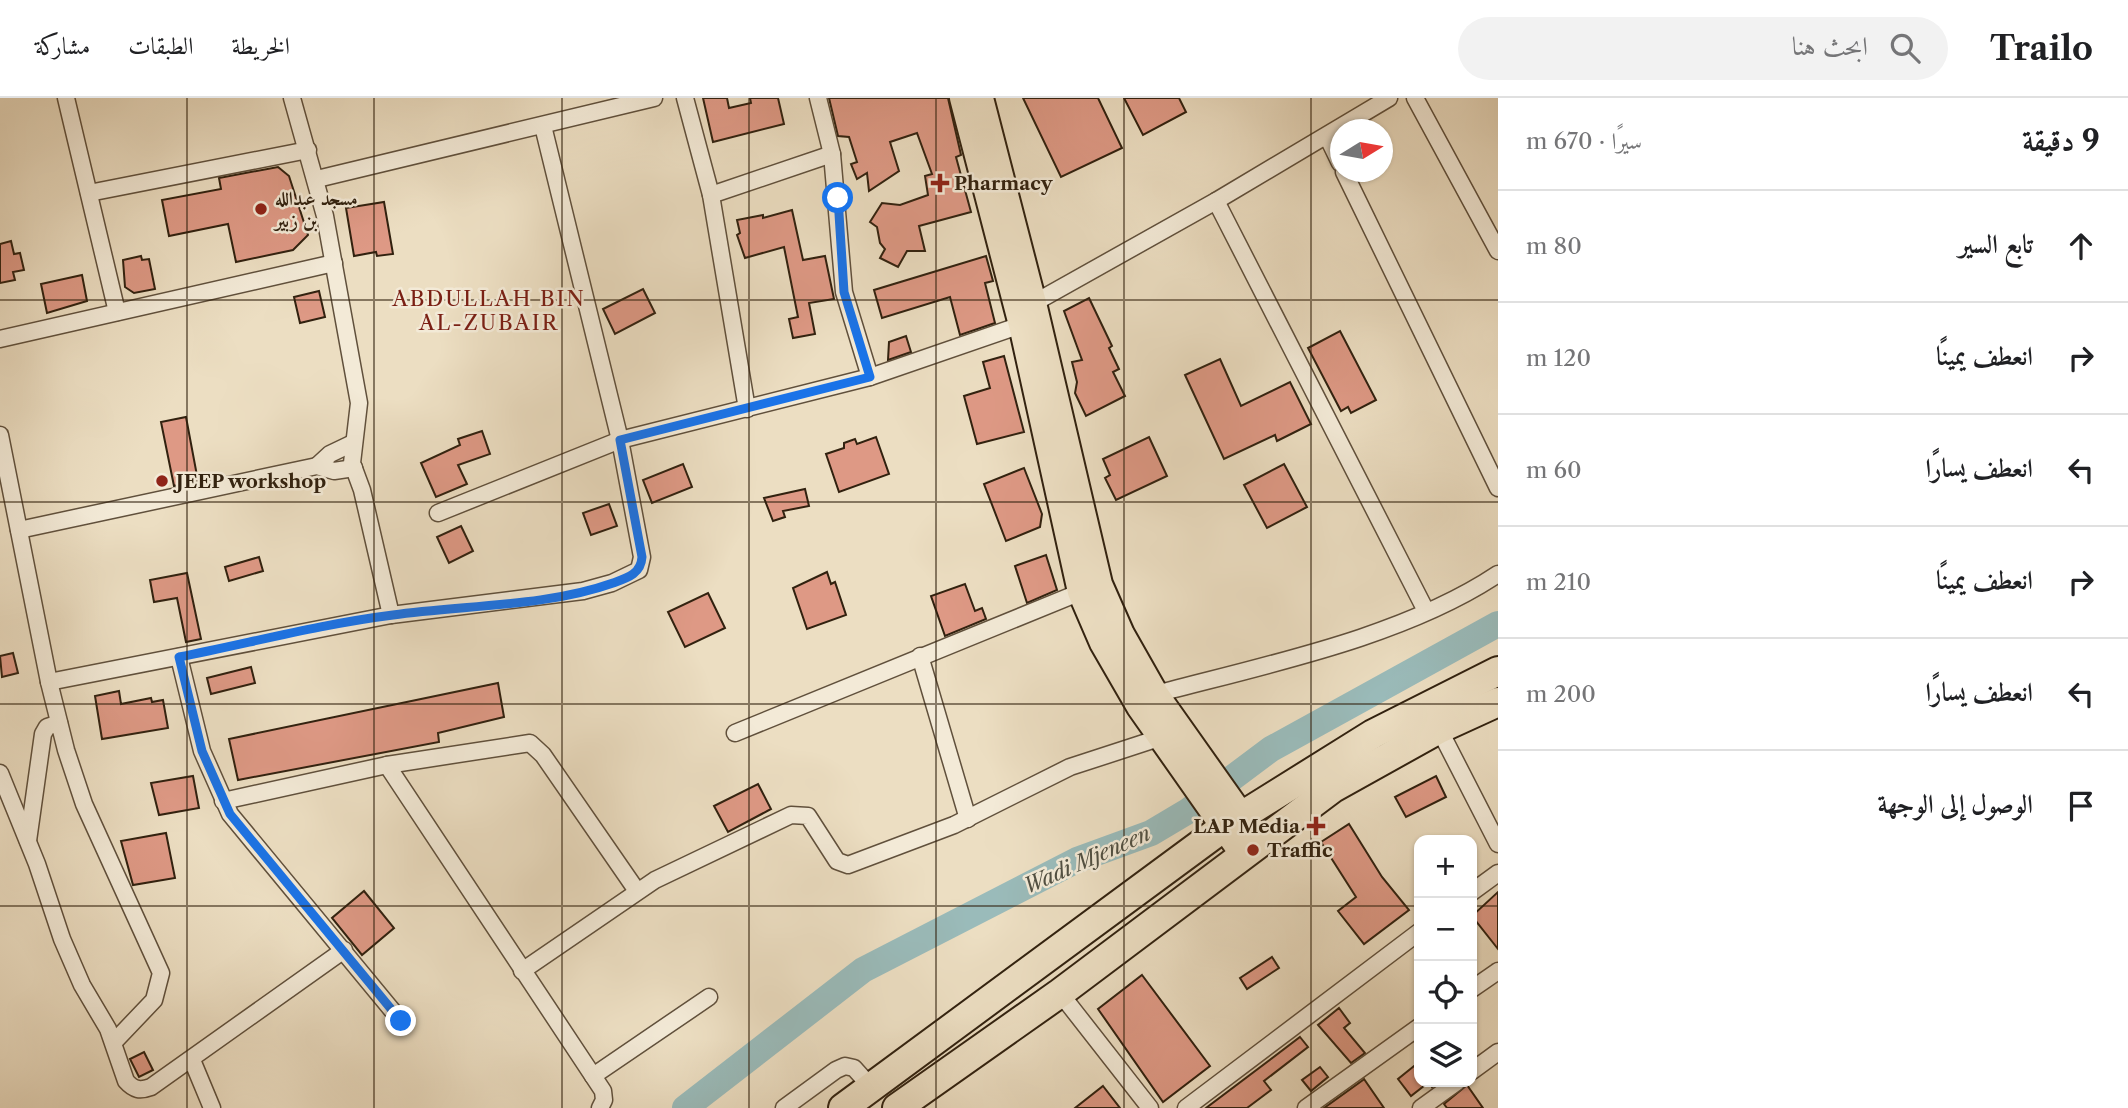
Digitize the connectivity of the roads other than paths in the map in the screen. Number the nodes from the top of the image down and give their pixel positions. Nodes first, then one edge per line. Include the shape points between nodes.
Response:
1 (66, 98) edge
2 (292, 98) edge
3 (654, 98) edge
4 (685, 98) edge
5 (818, 98) edge
6 (961, 98) edge
7 (981, 98) edge
8 (1389, 98) edge
9 (1415, 98) edge
10 (543, 126) junction
11 (1327, 136) junction
12 (1330, 142) edge
13 (308, 150) junction
14 (832, 154) junction
15 (317, 179) junction
16 (1350, 182) edge
17 (89, 193) junction
18 (711, 195) junction
19 (1216, 201) junction
20 (1498, 251) edge
21 (334, 263) junction
22 (1034, 303) junction
23 (117, 312) junction
24 (1021, 325) junction
25 (0, 339) edge
26 (870, 377) junction
27 (747, 409) junction
28 (0, 435) edge
29 (620, 440) junction
30 (353, 443) junction
31 (317, 466) junction
32 (354, 468) junction
33 (1498, 488) edge
34 (438, 513) dead end
35 (19, 530) junction
36 (1498, 574) edge
37 (1090, 588) junction
38 (1426, 611) junction
39 (391, 615) junction
40 (920, 656) junction
41 (179, 657) junction
42 (1498, 671) edge
43 (49, 682) junction
44 (1156, 694) junction
45 (1498, 702) edge
46 (59, 723) junction
47 (1439, 729) junction
48 (735, 733) dead end
49 (1173, 745) junction
50 (387, 765) junction
51 (0, 774) edge
52 (223, 801) junction
53 (1228, 814) junction
54 (968, 819) junction
55 (28, 841) junction
56 (1498, 844) edge
57 (1251, 848) junction
58 (1498, 873) edge
59 (1477, 888) edge
60 (637, 891) junction
61 (1414, 936) edge
62 (344, 950) junction
63 (522, 971) junction
64 (1498, 971) edge
65 (1477, 986) edge
66 (1060, 993) junction
67 (709, 997) dead end
68 (401, 1021) dead end
69 (1414, 1031) edge
70 (114, 1041) junction
71 (1498, 1052) edge
72 (192, 1060) junction
73 (1477, 1067) edge
74 (593, 1076) junction
75 (871, 1087) junction
76 (1450, 1087) edge
77 (212, 1108) edge
78 (600, 1108) edge
79 (783, 1108) edge
80 (843, 1108) edge
81 (897, 1108) edge
82 (1150, 1108) edge
83 (1186, 1108) edge
84 (1306, 1108) edge
85 (1421, 1108) edge

1 - 17 street
2 - 13 street
3 - 10 street
4 - 18 street
5 - 14 street
6 - 24 main road
7 - 22 main road
8 - 11 street
9 - 20 street
10 - 15 street
10 - 29 street
11 - 12 street
11 - 19 street
13 - 15 street
13 - 17 street
14 - 18 street
14 - 26 street via 844,292
15 - 21 street
16 - 33 street
17 - 23 street
18 - 27 street
19 - 22 street
19 - 38 street
21 - 23 street
21 - 30 street via 359,403
22 - 37 main road
23 - 25 street
24 - 26 street
24 - 37 main road
26 - 27 street
27 - 29 street
28 - 35 street
29 - 34 street
29 - 39 street via 642,557 639,570 612,583 558,596
30 - 31 street
30 - 32 street
31 - 32 street via 334,471
31 - 35 street
32 - 39 street
35 - 43 street
36 - 38 street via 1475,590
37 - 40 street
37 - 44 main road
37 - 49 main road via 1102,643
38 - 44 street via 1313,652
39 - 41 street
40 - 48 street
40 - 54 street
41 - 43 street
41 - 52 street via 202,751
42 - 53 highway
43 - 46 street
44 - 49 main road
45 - 47 highway
46 - 55 street via 47,727 43,734
46 - 70 street via 85,804 161,974 154,1000
47 - 56 street
47 - 57 highway via 1333,788
49 - 53 main road
49 - 54 street via 1069,767
50 - 52 street
50 - 60 street via 530,743 543,755
50 - 63 street
51 - 55 street
52 - 62 street
53 - 57 main road
53 - 75 highway
54 - 60 street via 848,865 837,860 808,816 791,815 677,867
55 - 70 street via 72,962
57 - 66 highway
58 - 59 street
60 - 63 street
61 - 83 street
62 - 68 street
62 - 72 street
63 - 74 street
64 - 65 street
66 - 81 highway
66 - 82 street
67 - 74 street
69 - 84 street
70 - 72 street via 127,1081 142,1091
71 - 73 street
72 - 77 street
74 - 78 street via 604,1095
75 - 79 street via 854,1068 840,1068
75 - 80 highway
76 - 85 street

